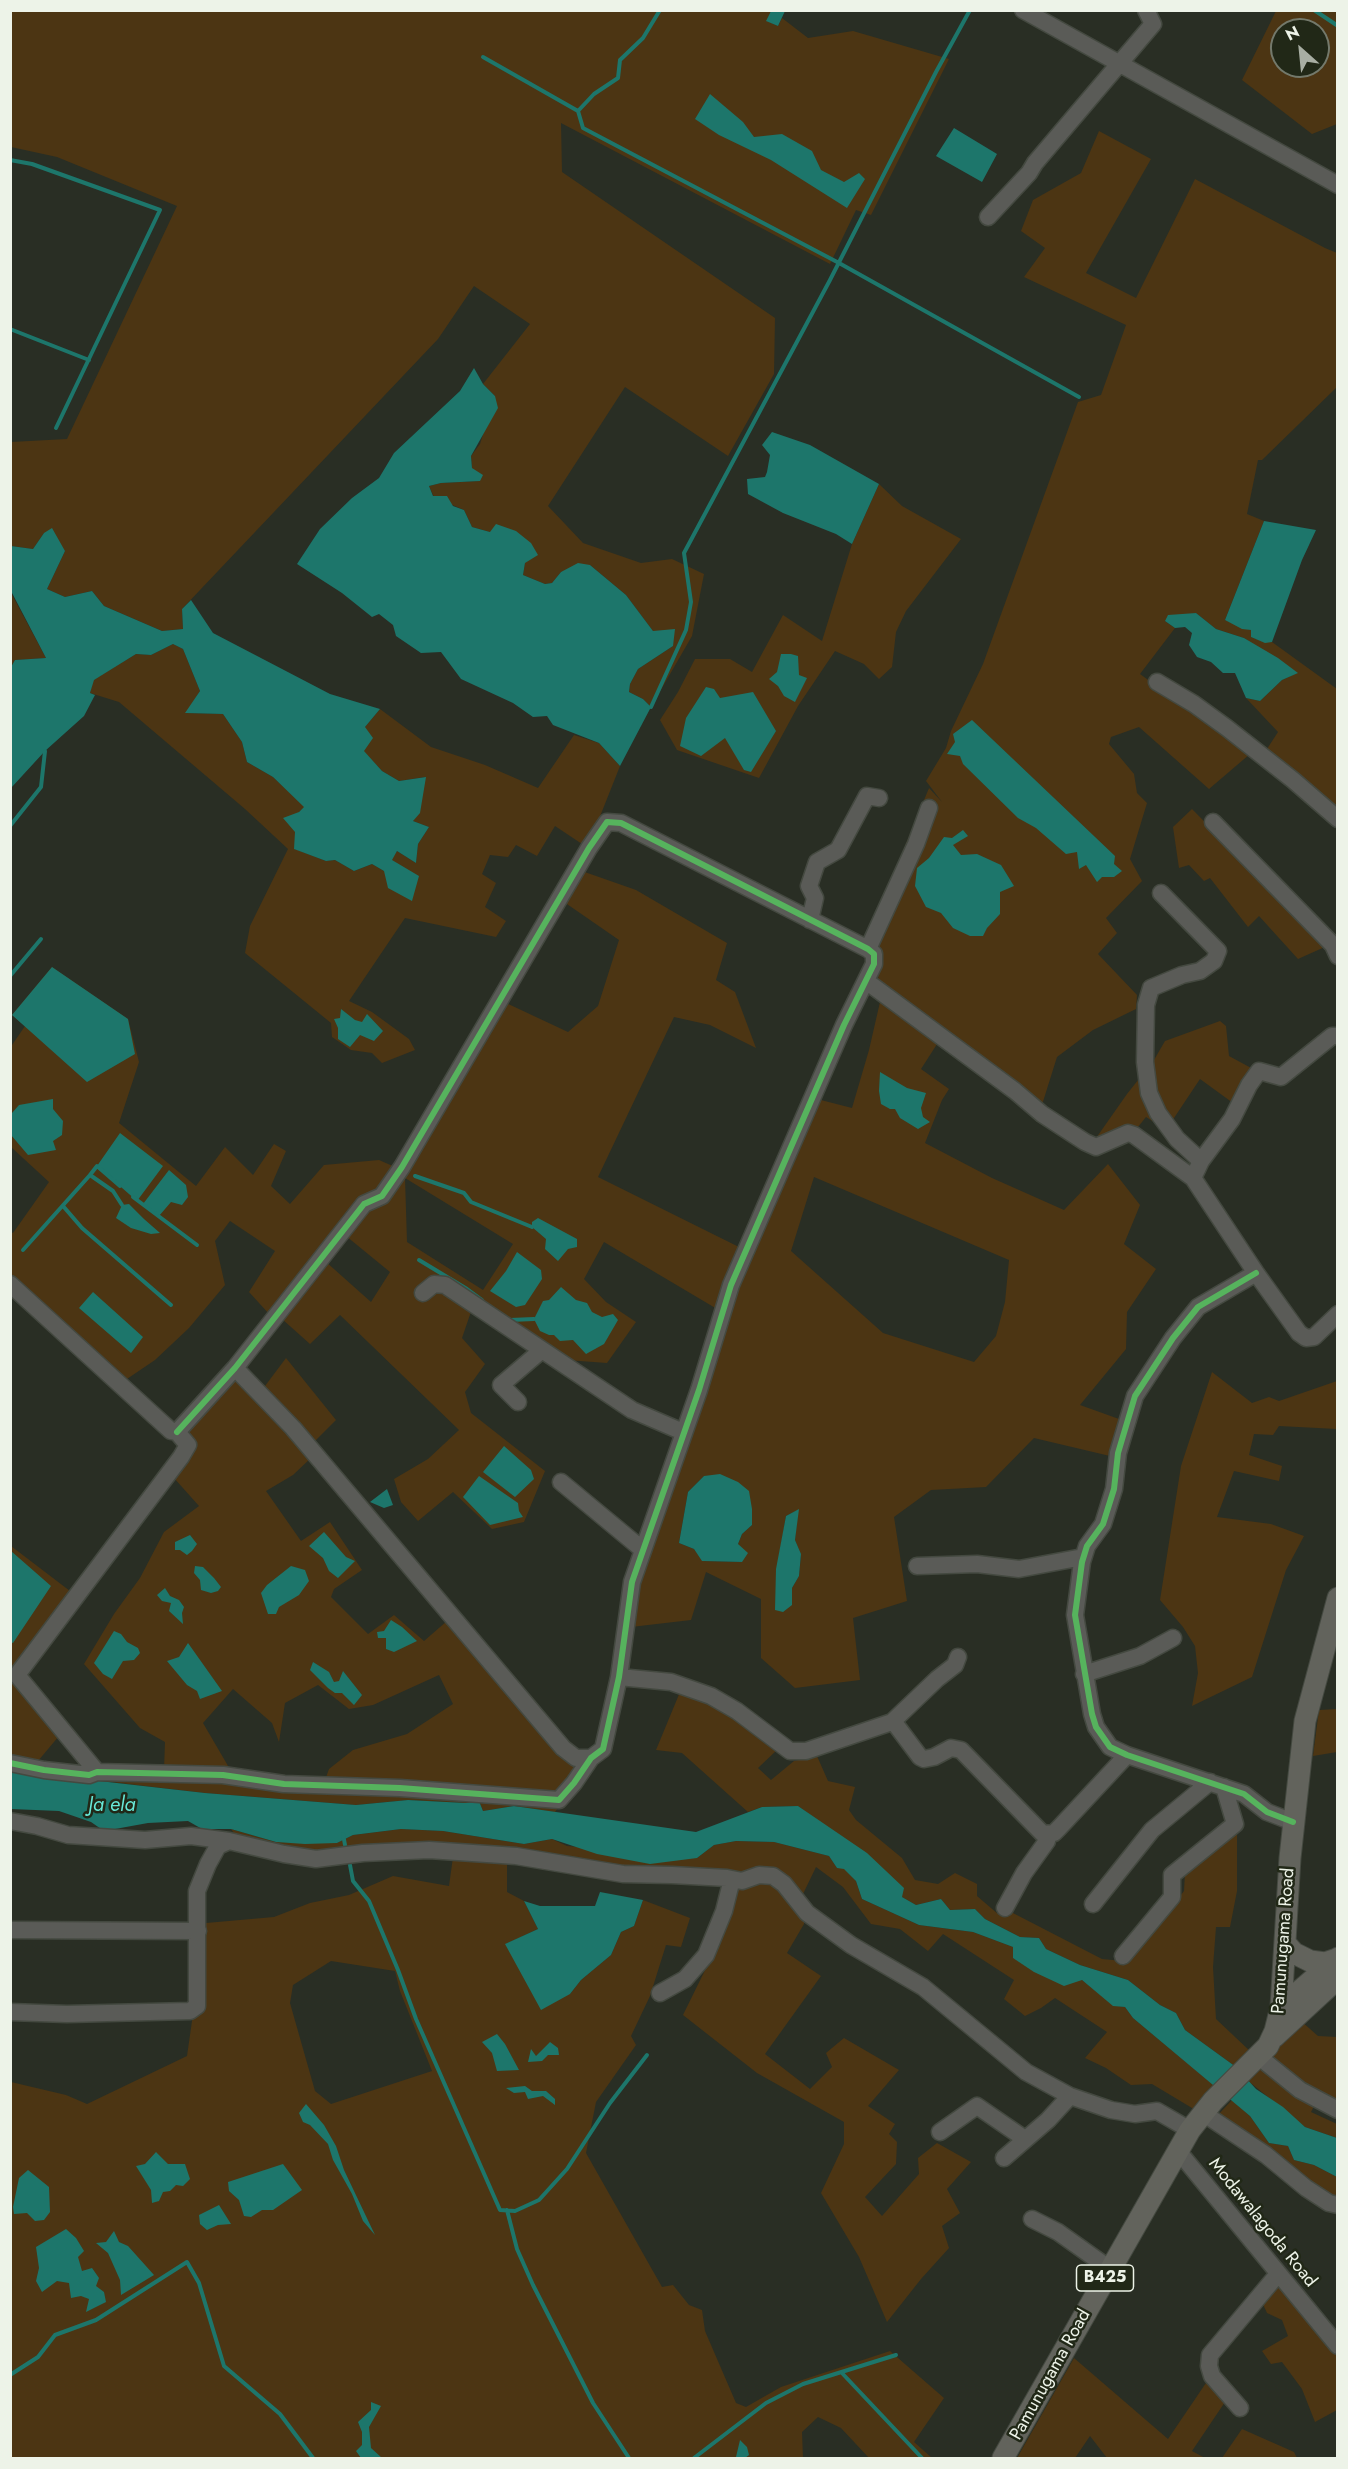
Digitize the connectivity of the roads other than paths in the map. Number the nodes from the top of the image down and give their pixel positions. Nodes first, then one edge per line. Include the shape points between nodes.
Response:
1 (1023, 10) edge
2 (1146, 10) edge
3 (1120, 64) junction
4 (1338, 185) edge
5 (988, 217) dead end
6 (1157, 682) dead end
7 (879, 798) dead end
8 (929, 808) dead end
9 (1338, 819) edge
10 (1213, 822) dead end
11 (1161, 893) dead end
12 (810, 920) junction
13 (868, 949) junction
14 (1338, 956) edge
15 (866, 981) junction
16 (1338, 1036) edge
17 (1201, 1161) junction
18 (1193, 1178) junction
19 (1256, 1273) junction
20 (10, 1284) edge
21 (423, 1293) dead end
22 (1338, 1314) edge
23 (542, 1350) junction
24 (235, 1368) junction
25 (518, 1402) dead end
26 (177, 1432) junction
27 (683, 1432) junction
28 (561, 1482) dead end
29 (643, 1550) junction
30 (1083, 1557) junction
31 (917, 1566) dead end
32 (1338, 1598) edge
33 (1173, 1638) dead end
34 (958, 1657) dead end
35 (1084, 1674) junction
36 (619, 1677) junction
37 (892, 1722) junction
38 (1127, 1755) junction
39 (591, 1758) junction
40 (10, 1763) edge
41 (97, 1772) junction
42 (1217, 1785) junction
43 (10, 1821) edge
44 (1293, 1822) junction
45 (1048, 1834) junction
46 (229, 1840) junction
47 (732, 1879) junction
48 (1093, 1904) dead end
49 (1005, 1908) dead end
50 (10, 1930) edge
51 (198, 1931) junction
52 (1285, 1943) junction
53 (1123, 1956) dead end
54 (1337, 1959) edge
55 (1338, 1978) edge
56 (660, 1993) dead end
57 (1281, 2007) junction
58 (10, 2012) edge
59 (1272, 2039) junction
60 (1258, 2056) junction
61 (1070, 2096) junction
62 (1208, 2107) junction
63 (1338, 2110) edge
64 (1190, 2130) junction
65 (940, 2132) dead end
66 (1025, 2139) junction
67 (1179, 2152) junction
68 (1004, 2158) dead end
69 (1338, 2205) edge
70 (1032, 2218) dead end
71 (1110, 2269) junction
72 (1278, 2274) junction
73 (1338, 2346) edge
74 (1240, 2408) dead end
75 (1002, 2458) edge

1 - 3 street
2 - 3 street via 1154,24
3 - 4 street
3 - 5 street
6 - 9 street via 1227,728
7 - 12 street via 867,796 838,850 817,862 809,886 816,898
8 - 13 street
10 - 14 street via 1333,945
11 - 17 street via 1218,951 1214,961 1200,971 1151,988 1146,1005 1149,1093 1177,1139
12 - 13 street
12 - 24 street via 621,823 607,822 402,1167 382,1196 364,1204
13 - 15 street via 875,958
15 - 18 street via 1084,1142 1096,1147 1128,1133
15 - 27 street via 731,1285
16 - 17 street via 1332,1036 1281,1077 1259,1071 1232,1119
17 - 18 street
18 - 19 street
19 - 22 street via 1306,1338 1314,1337
19 - 30 street via 1198,1307 1135,1396 1103,1524
20 - 26 street via 171,1431
21 - 23 street via 434,1284 445,1285
23 - 25 street via 501,1385
23 - 27 street via 632,1410
24 - 26 street
24 - 39 street via 292,1428 562,1748 576,1758
26 - 41 street via 188,1445 181,1457 17,1675
27 - 29 street
28 - 29 street
29 - 36 street via 632,1582
30 - 31 street via 1018,1569 977,1564
30 - 35 street via 1075,1615
32 - 44 main road, Pamunugama Road / B425 via 1305,1721
33 - 35 street via 1140,1656
34 - 37 street via 955,1665
35 - 38 street via 1096,1727 1110,1747
36 - 37 street via 670,1682 711,1696 790,1751 806,1751
36 - 39 street via 603,1749
37 - 45 street via 924,1759 951,1748 961,1750 1039,1832
38 - 42 street
38 - 45 street via 1059,1828
39 - 41 street via 559,1800 284,1784 223,1775
40 - 41 street via 88,1775
42 - 44 street via 1244,1794 1267,1812
42 - 48 street via 1152,1830
42 - 53 street via 1235,1824 1172,1875 1172,1897
43 - 46 street via 68,1835
44 - 52 main road, Pamunugama Road / B425
45 - 49 street
46 - 47 street via 316,1859 429,1850 516,1856 623,1874
46 - 51 street via 218,1846 197,1891
47 - 56 street via 706,1955 685,1979
47 - 61 street via 773,1876 828,1928 923,1987 1019,2067
50 - 51 street
51 - 58 street via 197,2006 190,2011
52 - 54 main road via 1310,1961 1324,1963
52 - 57 main road, Pamunugama Road / B425
54 - 57 main road
55 - 59 main road
57 - 59 main road, Pamunugama Road / B425
59 - 60 main road, Pamunugama Road / B425
60 - 62 main road, Pamunugama Road / B425
60 - 63 street via 1300,2090
61 - 64 street via 1111,2110 1135,2114 1157,2111
61 - 66 street
62 - 64 main road, Pamunugama Road / B425
62 - 69 street via 1306,2188
64 - 67 main road, Pamunugama Road / B425
65 - 66 street via 977,2106
66 - 68 street
67 - 71 main road, Pamunugama Road / B425
67 - 72 street, Modawalagoda Road
70 - 71 street
71 - 75 main road, Pamunugama Road / B425
72 - 73 street, Modawalagoda Road
72 - 74 street via 1210,2355 1212,2376

